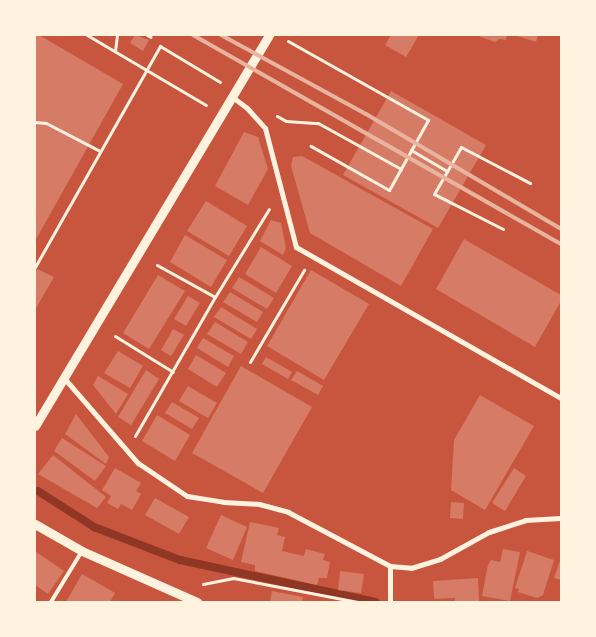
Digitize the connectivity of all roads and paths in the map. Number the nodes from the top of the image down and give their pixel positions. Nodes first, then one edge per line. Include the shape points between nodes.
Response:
1 (87, 35) edge
2 (117, 35) edge
3 (269, 35) edge
4 (288, 41) dead end
5 (115, 51) junction
6 (227, 86) dead end
7 (231, 96) junction
8 (206, 105) dead end
9 (269, 111) dead end
10 (35, 122) edge
11 (310, 146) dead end
12 (411, 150) junction
13 (100, 151) junction
14 (401, 169) junction
15 (448, 171) junction
16 (530, 183) dead end
17 (282, 190) junction
18 (503, 229) dead end
19 (312, 257) junction
20 (157, 266) dead end
21 (35, 267) edge
22 (215, 297) junction
23 (115, 336) dead end
24 (250, 362) dead end
25 (173, 372) junction
26 (64, 378) junction
27 (561, 398) edge
28 (35, 426) edge
29 (127, 450) junction
30 (561, 518) edge
31 (35, 524) edge
32 (82, 551) junction
33 (390, 566) junction
34 (203, 584) dead end
35 (193, 601) edge
36 (51, 602) edge
37 (358, 602) edge
38 (390, 602) edge

1 - 5 path
2 - 5 path
3 - 7 street
4 - 12 path via 428,120
5 - 8 path
6 - 13 path via 160,46
7 - 17 street via 248,108 265,128
7 - 26 street
9 - 14 path via 286,121 318,123
10 - 13 path via 46,123
11 - 14 path via 388,190
12 - 14 path
12 - 15 path
13 - 21 path
15 - 16 path via 461,147
15 - 18 path via 434,194
17 - 19 street via 296,247
17 - 22 path
19 - 24 path
19 - 27 street
20 - 22 path
22 - 25 path
23 - 25 path
25 - 29 path
26 - 28 street
26 - 29 street
29 - 33 street via 138,463 187,496 259,504 288,512
30 - 33 street via 525,520 489,532 440,559 411,568
31 - 32 street
32 - 35 street
32 - 36 lane
33 - 38 street
34 - 37 path via 233,578

